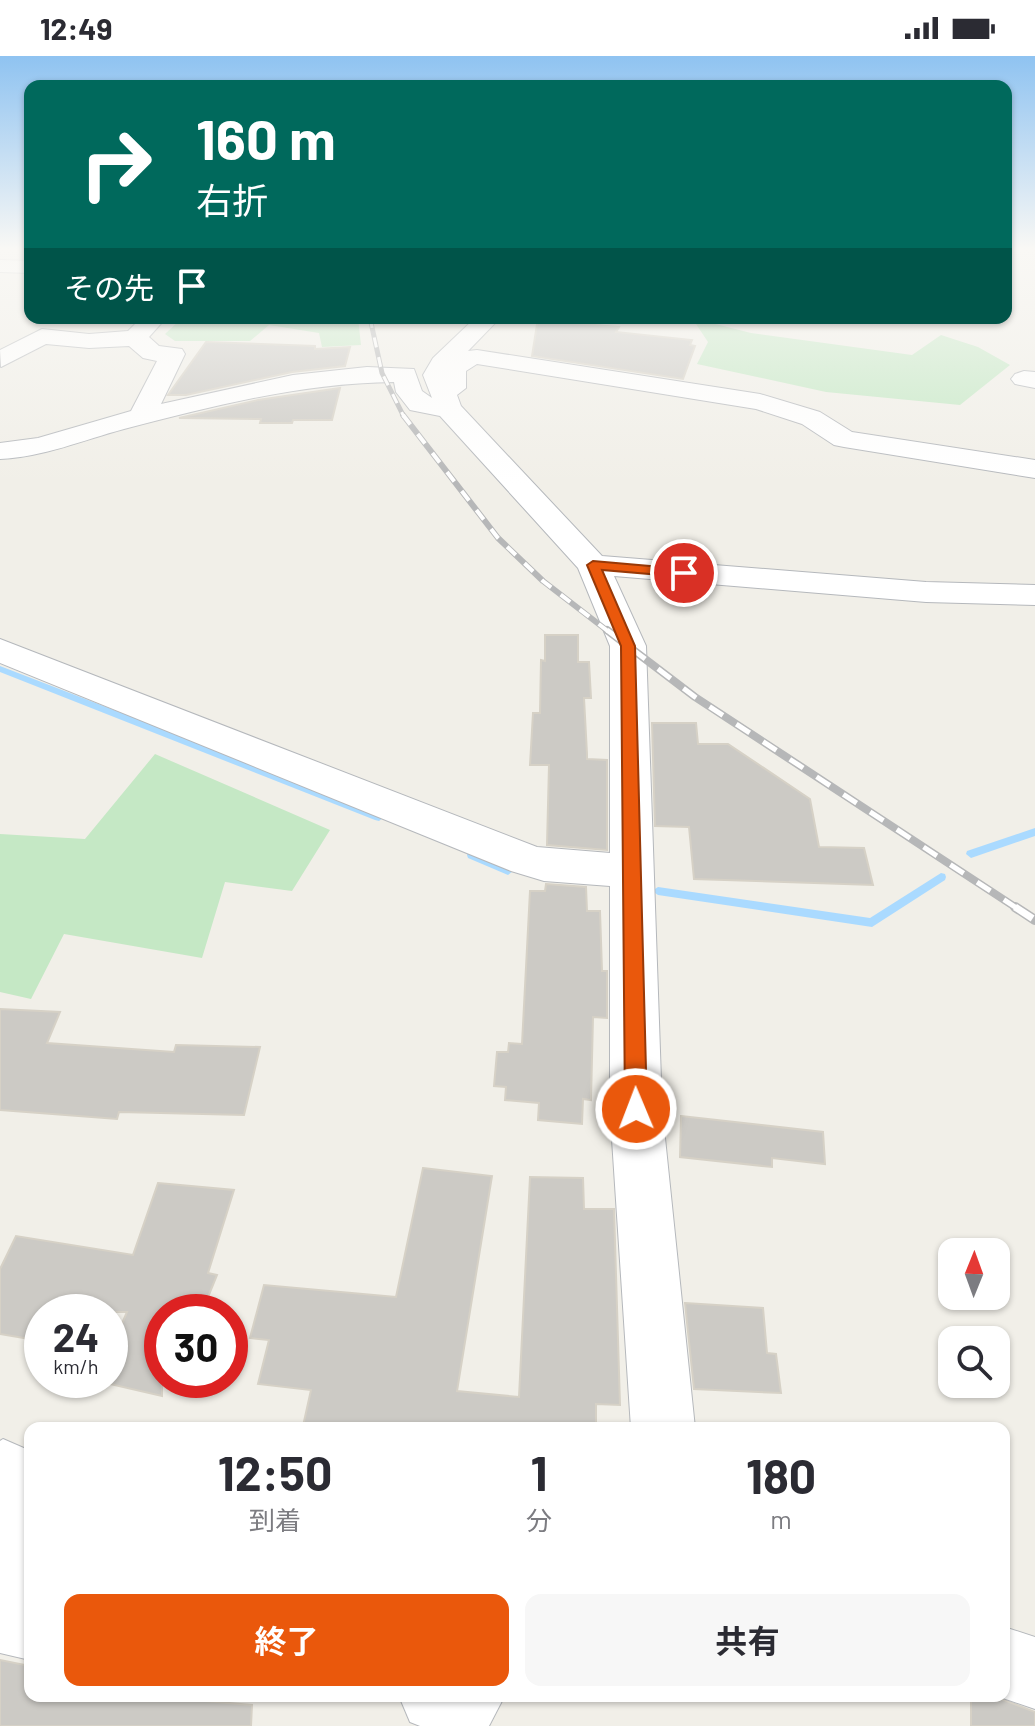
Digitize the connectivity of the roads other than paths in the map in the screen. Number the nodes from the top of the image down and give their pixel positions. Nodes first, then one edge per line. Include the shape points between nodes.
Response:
1 (145, 328) edge
2 (478, 328) edge
3 (135, 338) junction
4 (1, 360) edge
5 (168, 363) junction
6 (267, 385) junction
7 (444, 400) junction
8 (141, 418) junction
9 (0, 451) edge
10 (1035, 469) edge
11 (593, 565) junction
12 (1035, 595) edge
13 (0, 650) edge
14 (632, 871) junction
15 (662, 1422) edge
16 (11, 1472) edge
17 (0, 1599) edge
18 (0, 1618) edge
19 (24, 1624) edge
20 (1010, 1665) edge
21 (1035, 1673) edge

1 - 3 street
2 - 7 street via 436,375
3 - 4 street via 42,336
3 - 5 street
5 - 6 street via 200,376
5 - 8 street
6 - 7 street via 328,376 405,374 419,404
6 - 8 street
7 - 10 street via 454,388 453,370 462,360 477,357 760,402 811,418 844,439
7 - 11 street
8 - 9 street via 26,451
11 - 12 street via 926,592
11 - 14 street via 628,646
13 - 14 street via 526,860
14 - 15 street via 636,1109
16 - 17 street
18 - 19 street
20 - 21 street

